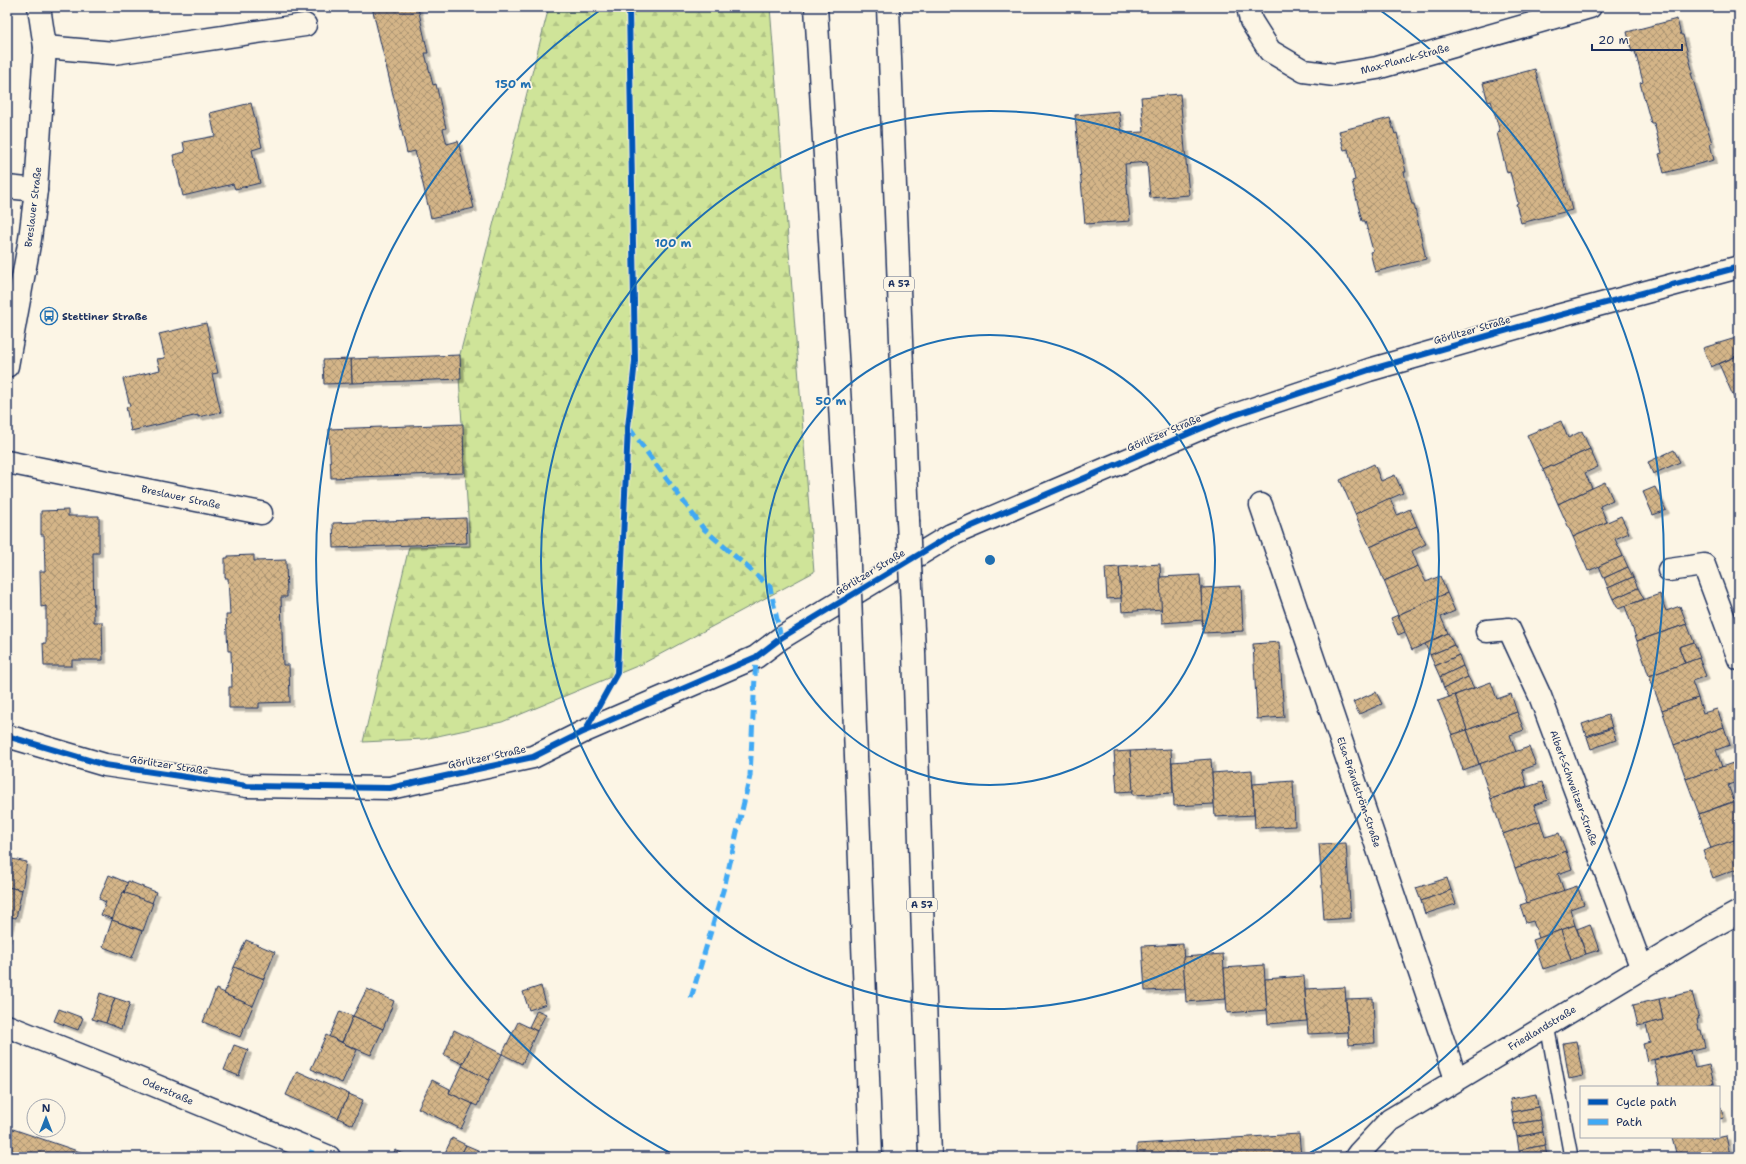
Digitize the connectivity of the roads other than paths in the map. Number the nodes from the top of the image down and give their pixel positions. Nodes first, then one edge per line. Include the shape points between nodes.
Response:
1 (39, 7) edge
2 (816, 7) edge
3 (888, 7) edge
4 (1248, 7) edge
5 (1590, 7) edge
6 (305, 25) dead end
7 (45, 47) junction
8 (7, 187) edge
9 (36, 190) junction
10 (1739, 267) edge
11 (7, 366) edge
12 (7, 462) edge
13 (1261, 505) dead end
14 (262, 513) dead end
15 (1669, 570) dead end
16 (1487, 631) dead end
17 (1739, 659) edge
18 (7, 736) edge
19 (1739, 912) edge
20 (1642, 969) junction
21 (1546, 1025) junction
22 (7, 1026) edge
23 (1456, 1079) junction
24 (329, 1157) edge
25 (871, 1157) edge
26 (930, 1157) edge
27 (1356, 1157) edge
28 (1571, 1157) edge

1 - 7 main road, Breslauer Straße
2 - 25 main road, bridge via 848,538
3 - 26 main road, A 57, bridge via 914,652
4 - 5 main road, Max-Planck-Straße via 1251,21 1270,51 1304,71 1335,75 1377,68
6 - 7 main road via 114,53
7 - 9 main road, Breslauer Straße
8 - 9 main road
9 - 11 main road, Breslauer Straße via 30,239
10 - 18 main road, Görlitzer Straße via 1369,370 1224,419 951,535 781,638 756,657 533,757 390,788 247,786 105,765
12 - 14 main road, Breslauer Straße
13 - 23 main road, Elsa-Brändström-Straße
15 - 17 main road via 1704,565
16 - 20 main road, Albert-Schweitzer-Straße via 1509,629 1540,696
19 - 20 main road, Friedlandstraße
20 - 21 main road, Friedlandstraße
21 - 23 main road, Friedlandstraße
21 - 28 lane
22 - 24 main road, Oderstraße
23 - 27 main road, Friedlandstraße via 1390,1120

